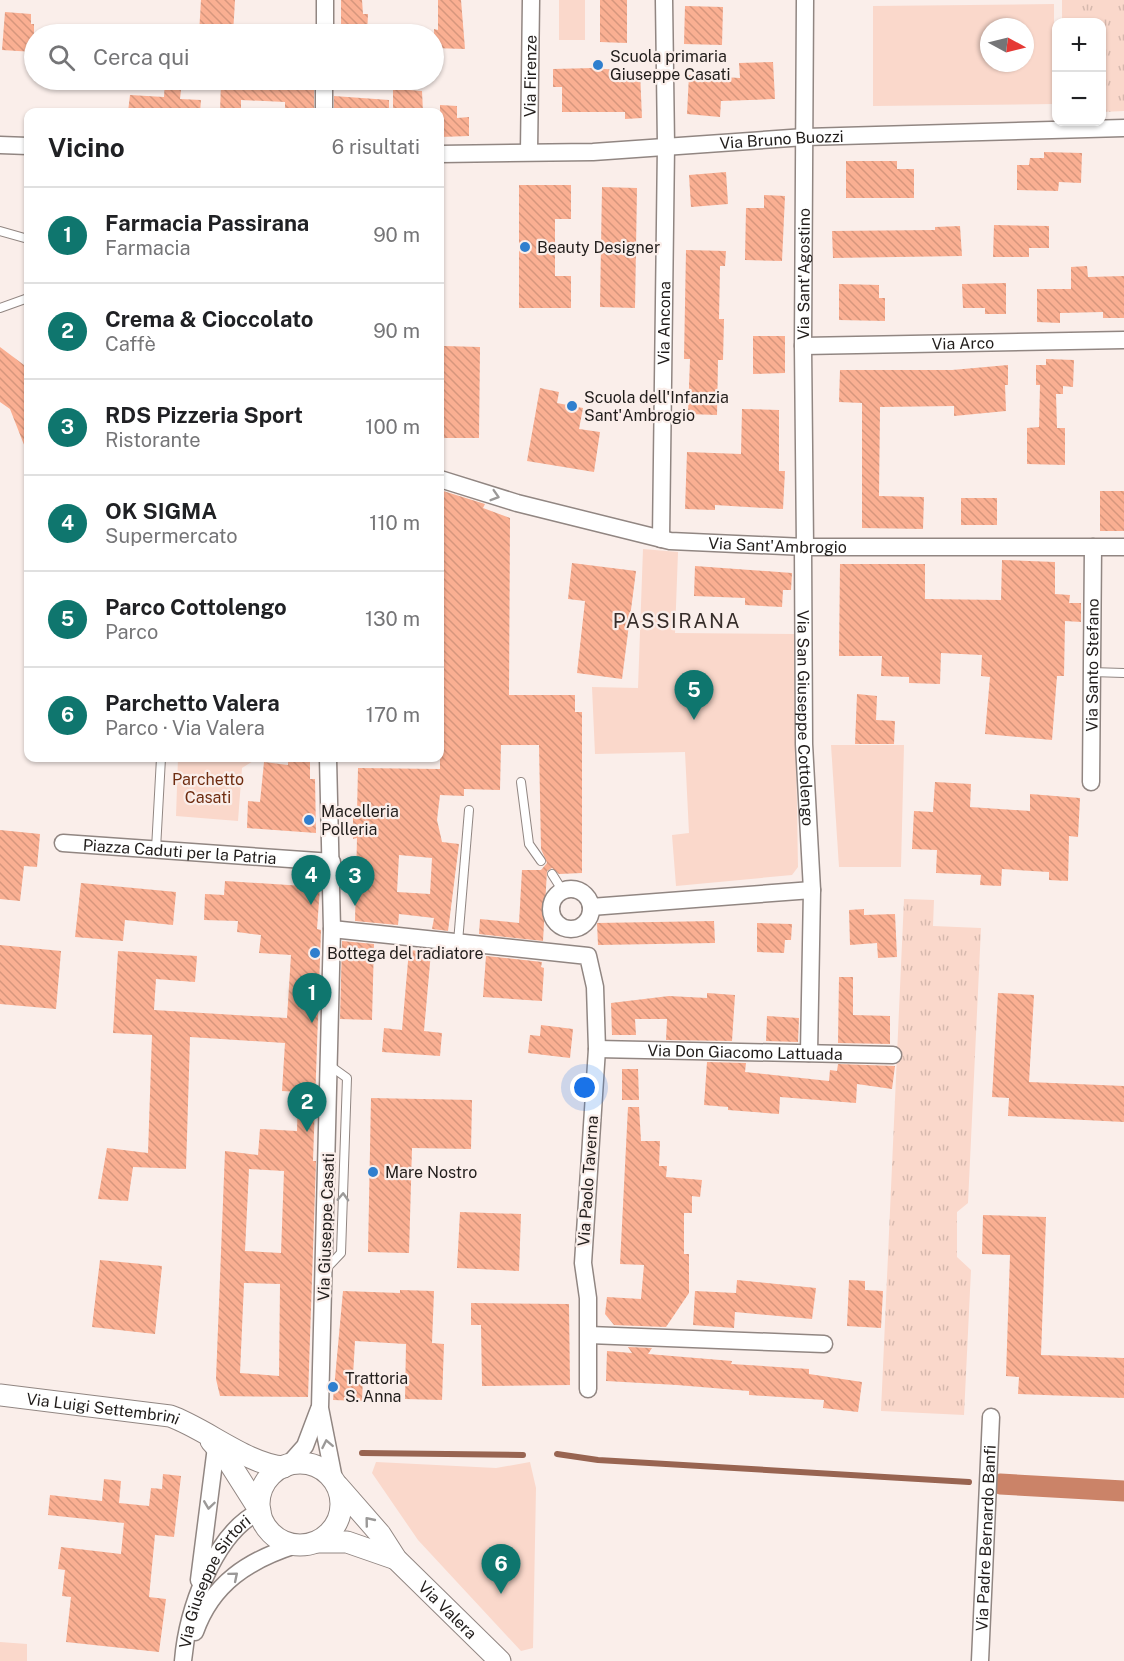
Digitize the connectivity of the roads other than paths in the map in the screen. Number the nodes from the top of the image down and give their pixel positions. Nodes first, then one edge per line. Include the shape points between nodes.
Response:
1 (325, 0) edge
2 (531, 0) edge
3 (664, 0) edge
4 (805, 0) edge
5 (324, 24) edge
6 (324, 90) edge
7 (324, 108) edge
8 (1124, 128) edge
9 (805, 137) junction
10 (0, 145) edge
11 (666, 145) junction
12 (24, 146) edge
13 (529, 152) junction
14 (444, 154) edge
15 (0, 231) edge
16 (24, 238) edge
17 (24, 300) edge
18 (0, 309) edge
19 (1124, 340) edge
20 (803, 345) junction
21 (444, 480) edge
22 (661, 539) junction
23 (804, 547) junction
24 (1093, 547) junction
25 (1124, 547) edge
26 (1090, 672) junction
27 (1124, 673) edge
28 (161, 762) edge
29 (328, 762) edge
30 (521, 782) dead end
31 (1091, 782) dead end
32 (469, 810) dead end
33 (63, 843) dead end
34 (156, 849) junction
35 (541, 861) dead end
36 (332, 862) junction
37 (552, 874) dead end
38 (812, 890) junction
39 (560, 893) junction
40 (591, 907) junction
41 (568, 925) junction
42 (332, 929) junction
43 (458, 942) junction
44 (540, 950) junction
45 (588, 956) junction
46 (597, 1049) junction
47 (809, 1053) junction
48 (893, 1055) dead end
49 (589, 1335) junction
50 (824, 1344) dead end
51 (588, 1389) dead end
52 (0, 1395) edge
53 (320, 1408) junction
54 (991, 1417) dead end
55 (209, 1439) junction
56 (286, 1465) junction
57 (336, 1483) junction
58 (260, 1511) junction
59 (317, 1542) junction
60 (296, 1545) junction
61 (396, 1559) junction
62 (196, 1602) junction
63 (184, 1661) edge
64 (500, 1661) edge
65 (980, 1661) edge

1 - 5 street
2 - 13 street, Via Firenze
3 - 11 street, Via Ancona
4 - 9 street, Via Sant'Agostino
6 - 7 street
8 - 9 street, Via Bruno Buozzi
9 - 11 street, Via Bruno Buozzi
9 - 20 street, Via Sant'Agostino
10 - 12 street
11 - 13 street, Via Bruno Buozzi via 593,152
11 - 22 street, Via Ancona
13 - 14 street, Via Bruno Buozzi
15 - 16 lane
17 - 18 lane
19 - 20 street, Via Arco
20 - 23 street, Via Sant'Agostino
21 -> 22 street, Via Sant'Ambrogio
22 - 23 street, Via Sant'Ambrogio
23 - 24 street, Via Sant'Ambrogio
23 - 38 street, Via San Giuseppe Cottolengo via 804,744
24 - 25 street, Via Sant'Ambrogio
24 - 26 street, Via Santo Stefano
26 - 27 lane
26 - 31 street, Via Santo Stefano
28 - 34 lane
29 - 36 street, Via Giuseppe Casati
30 - 35 lane via 529,844
32 - 43 lane
33 - 34 street, Piazza Caduti per la Patria
34 - 36 street, Piazza Caduti per la Patria
36 - 42 street, Via Giuseppe Casati
37 - 39 lane via 560,885
38 - 40 street
38 - 47 street, Via San Giuseppe Cottolengo
39 - 40 street via 579,891
39 - 41 street via 552,906
40 - 41 street via 589,917
41 - 44 street
41 - 45 street, Via Paolo Taverna
42 - 43 street
42 - 53 street, Via Giuseppe Casati
43 - 44 street
44 - 45 street
45 - 46 street, Via Paolo Taverna via 595,987
46 - 47 street, Via Don Giacomo Lattuada
46 - 49 street, Via Paolo Taverna via 583,1263
47 - 48 street, Via Don Giacomo Lattuada
49 - 50 street
49 - 51 street, Via Paolo Taverna
52 - 55 street, Via Luigi Settembrini via 157,1413 185,1421
53 - 56 street, Via Giuseppe Casati via 305,1446
57 -> 53 street, Via Giuseppe Casati
54 - 65 street, Via Padre Bernardo Banfi
55 - 56 street, Via Luigi Settembrini via 268,1464
55 - 58 street, Via Luigi Settembrini via 249,1490
55 -> 62 street
56 - 57 street via 316,1466
56 - 58 street via 273,1473 262,1488
57 - 59 street via 342,1502 339,1517 331,1531
61 -> 57 street, Via Valera via 380,1533
58 - 60 street via 272,1534
58 - 62 street, Via Giuseppe Sirtori via 241,1522 228,1537
59 - 60 street
59 - 61 street, Via Valera via 347,1542
63 -> 60 street, Via Giuseppe Sirtori via 198,1625 225,1584 253,1560
61 - 64 street, Via Valera
62 - 63 street, Via Giuseppe Sirtori via 188,1626

